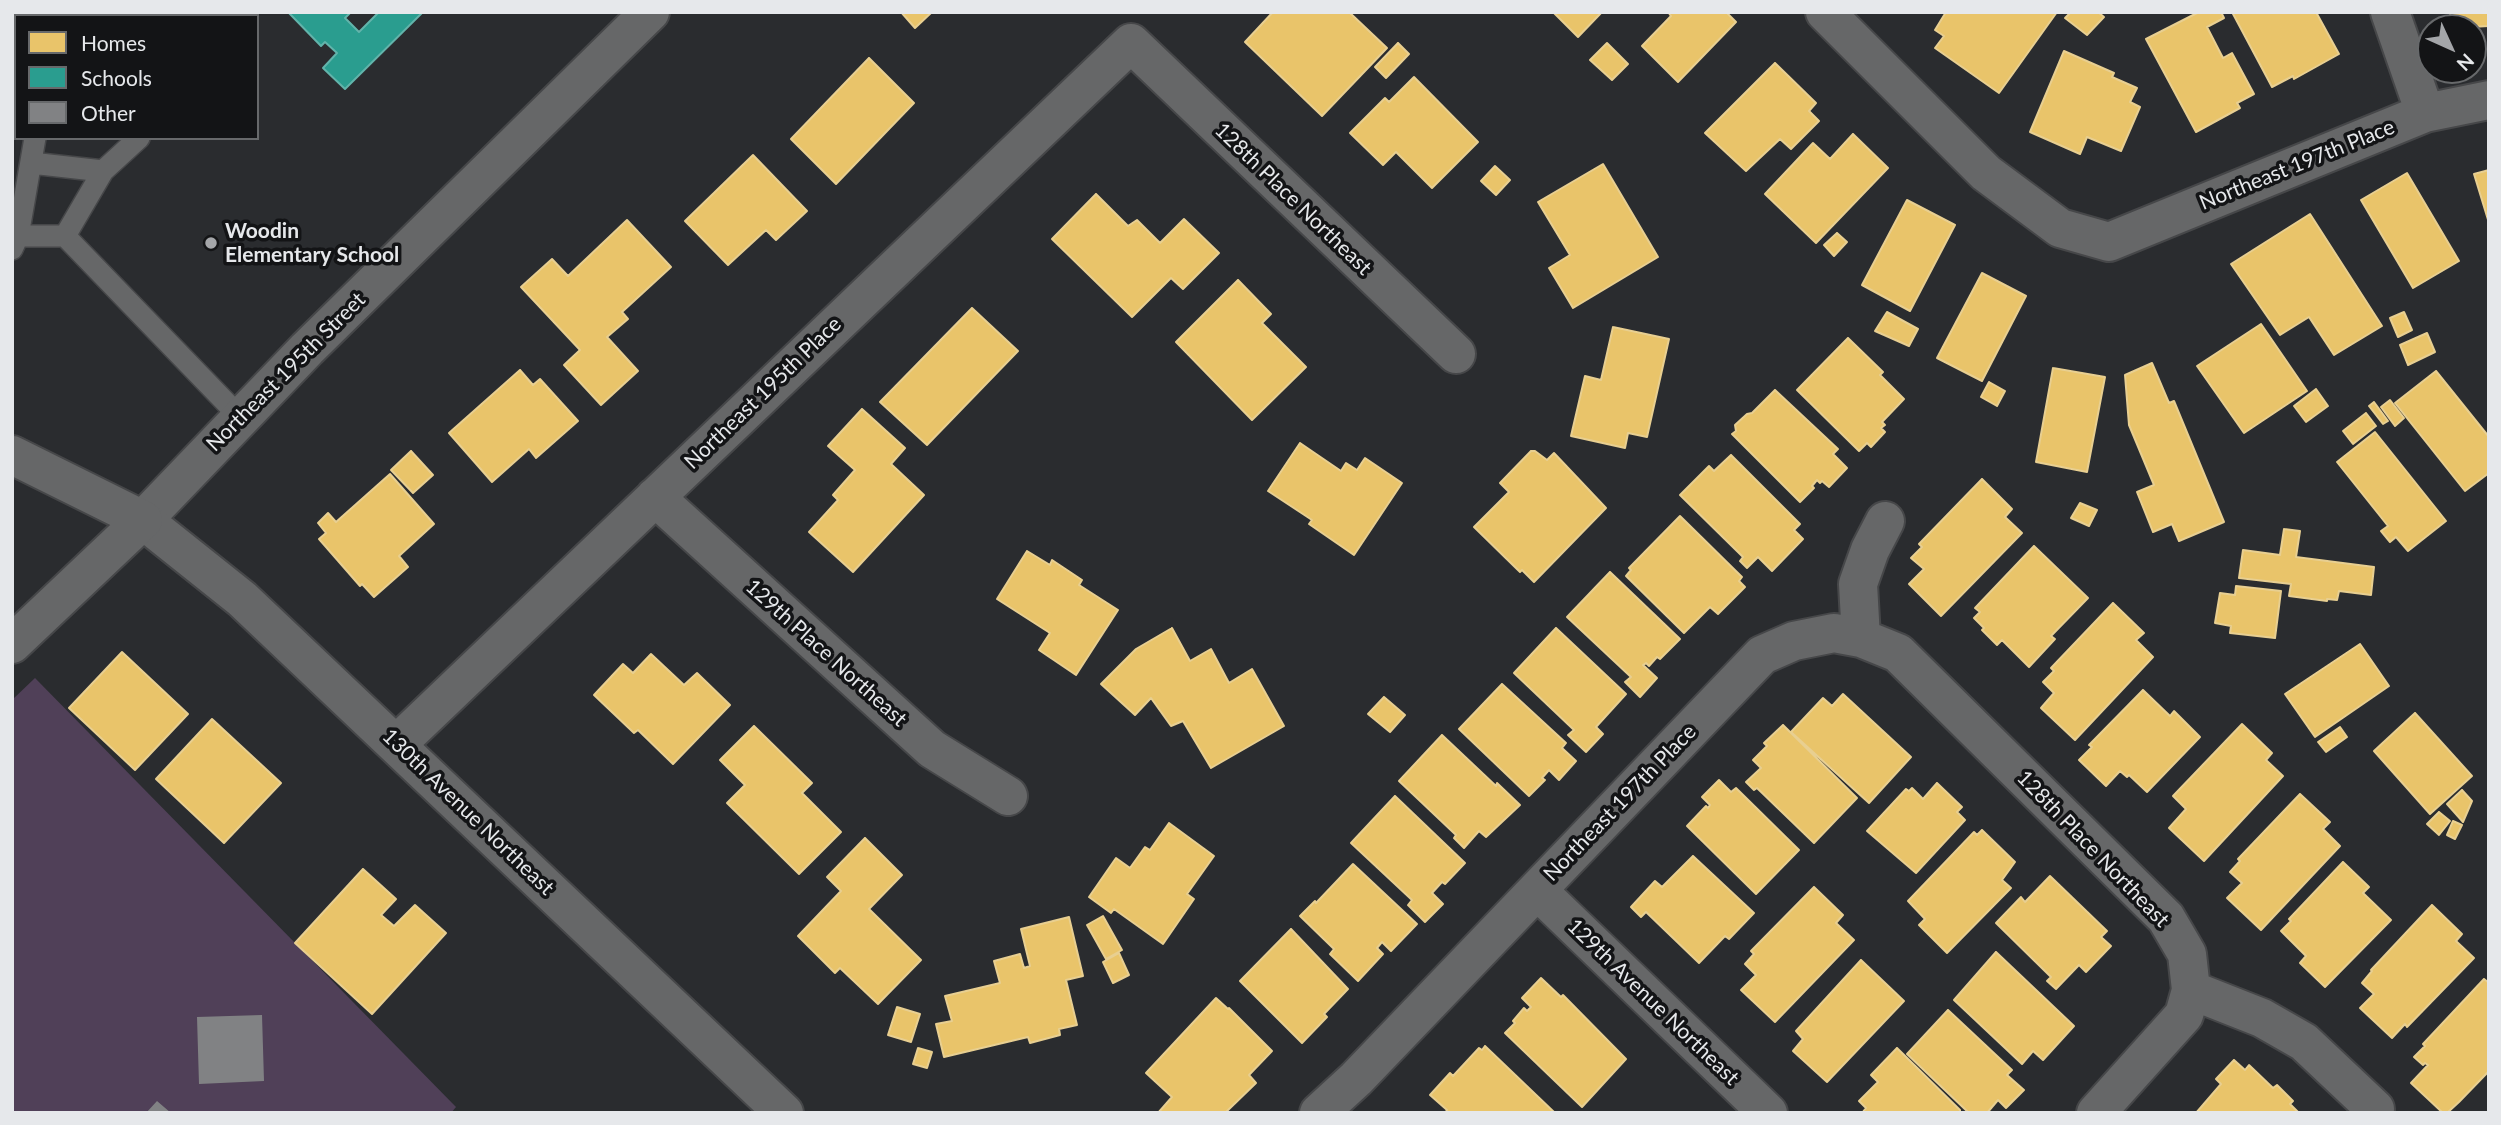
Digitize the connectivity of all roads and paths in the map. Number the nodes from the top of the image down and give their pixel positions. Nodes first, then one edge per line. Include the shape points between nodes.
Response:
1 (650, 12) edge
2 (1825, 12) edge
3 (2390, 12) edge
4 (1131, 43) joint
5 (2489, 100) edge
6 (2425, 113) junction
7 (35, 140) edge
8 (137, 140) edge
9 (31, 163) junction
10 (103, 171) junction
11 (65, 236) junction
12 (14, 239) edge
13 (1456, 354) dead end
14 (240, 417) junction
15 (12, 455) edge
16 (654, 497) junction
17 (143, 520) junction
18 (1885, 521) dead end
19 (1861, 638) junction
20 (12, 644) edge
21 (397, 744) junction
22 (1008, 796) dead end
23 (1537, 890) junction
24 (2191, 990) junction
25 (2375, 1109) dead end
26 (784, 1113) edge
27 (1319, 1113) edge
28 (1768, 1113) edge
29 (2096, 1113) edge

1 - 14 street, Northeast 195th Street
2 - 6 street, Northeast 197th Place via 1986,173 2060,228 2109,242
3 - 6 street
4 - 13 street, 128th Place Northeast
4 - 16 street, Northeast 195th Place
5 - 6 street, Northeast 197th Place
7 - 9 lane
8 - 10 lane
9 - 10 lane
9 - 12 lane
10 - 11 lane
11 - 12 lane
11 - 14 lane
14 - 17 street, Northeast 195th Street
15 - 17 street, 130th Avenue Northeast
16 - 21 street, Northeast 195th Place
16 - 22 street, 129th Place Northeast via 932,749
17 - 20 street, Northeast 195th Street
17 - 21 street, 130th Avenue Northeast via 242,599
18 - 19 street via 1858,584
19 - 23 street, Northeast 197th Place via 1834,633 1794,641 1762,655
19 - 24 street, 128th Place Northeast via 1898,653 2166,918 2187,954
21 - 26 street, 130th Avenue Northeast
23 - 27 street, Northeast 197th Place
23 - 28 street, 129th Avenue Northeast
24 - 25 street via 2262,1018 2304,1042
24 - 29 street via 2183,1015

